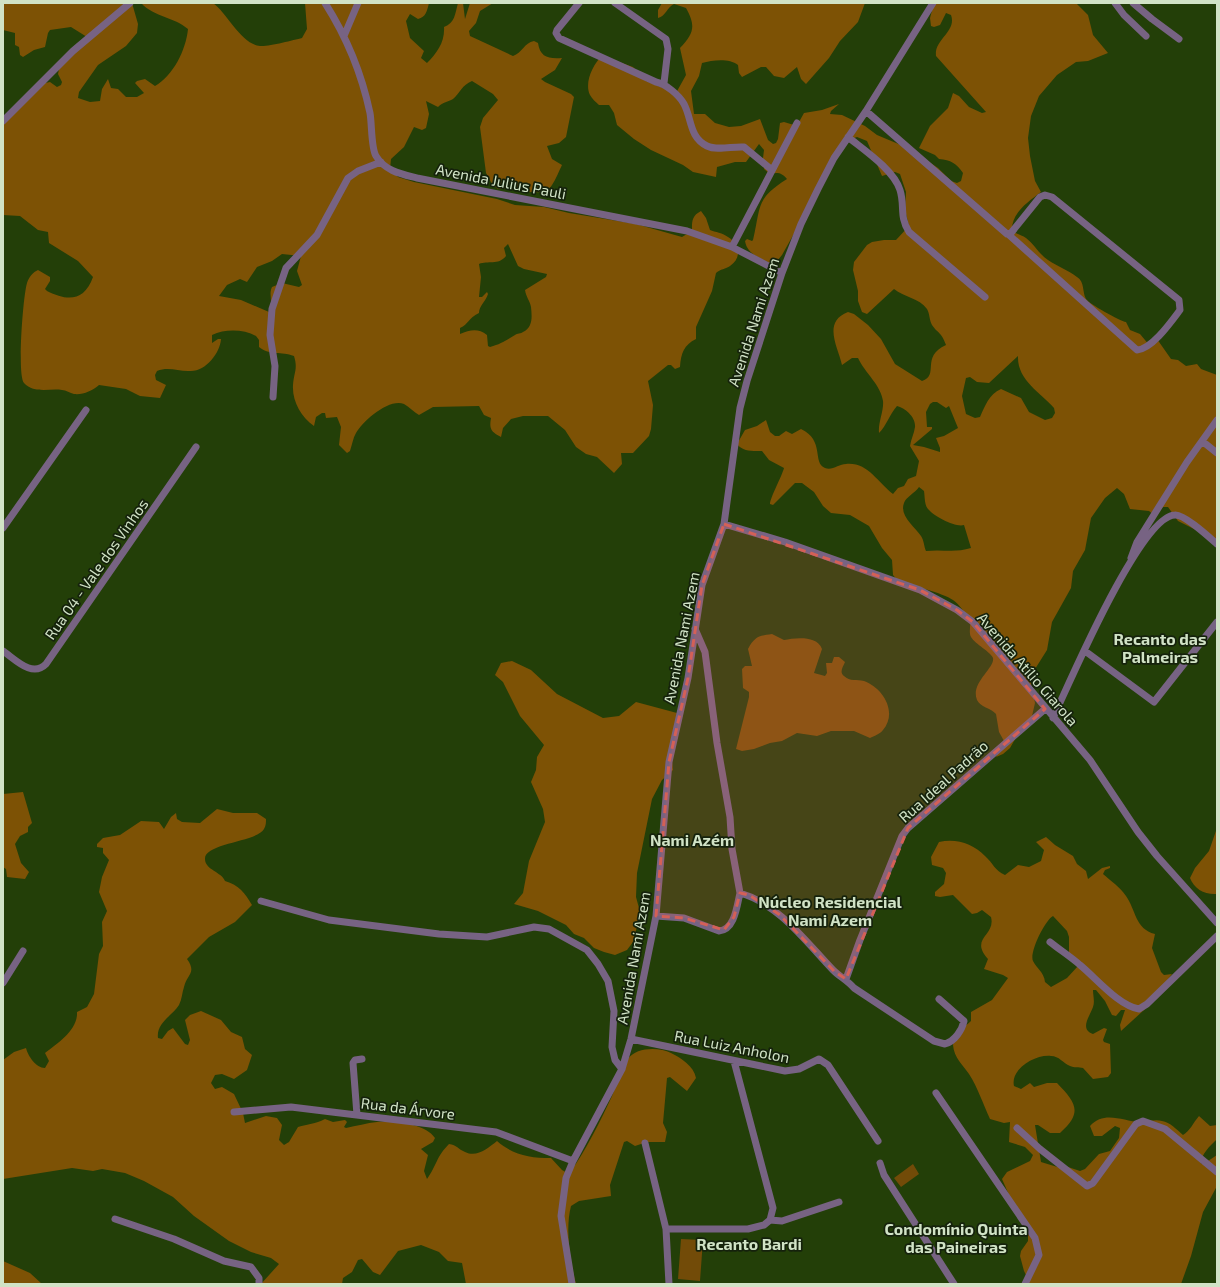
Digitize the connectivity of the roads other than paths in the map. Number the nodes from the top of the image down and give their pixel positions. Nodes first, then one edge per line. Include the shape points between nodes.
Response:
1 (130, 3) edge
2 (325, 3) edge
3 (358, 3) edge
4 (579, 3) edge
5 (615, 3) edge
6 (934, 3) edge
7 (1115, 3) edge
8 (1133, 3) edge
9 (344, 36) junction
10 (1146, 36) dead end
11 (1179, 39) dead end
12 (664, 83) junction
13 (866, 112) junction
14 (3, 121) edge
15 (797, 123) dead end
16 (848, 138) junction
17 (381, 162) junction
18 (772, 170) junction
19 (1009, 235) junction
20 (732, 247) junction
21 (782, 273) junction
22 (985, 298) dead end
23 (273, 397) dead end
24 (86, 410) dead end
25 (1217, 420) edge
26 (1202, 441) junction
27 (196, 447) dead end
28 (1217, 453) edge
29 (724, 524) junction
30 (3, 528) edge
31 (1217, 544) edge
32 (1128, 565) junction
33 (1217, 622) edge
34 (695, 629) junction
35 (3, 651) edge
36 (1085, 651) junction
37 (1045, 709) junction
38 (1053, 718) junction
39 (740, 893) junction
40 (261, 901) dead end
41 (656, 916) junction
42 (1217, 923) edge
43 (1217, 936) edge
44 (1050, 942) dead end
45 (23, 951) dead end
46 (846, 979) junction
47 (3, 982) edge
48 (939, 999) dead end
49 (631, 1039) junction
50 (362, 1059) dead end
51 (734, 1061) junction
52 (622, 1069) junction
53 (936, 1093) dead end
54 (234, 1112) dead end
55 (357, 1115) junction
56 (1017, 1128) dead end
57 (878, 1141) dead end
58 (645, 1143) dead end
59 (573, 1161) junction
60 (880, 1162) dead end
61 (1217, 1172) edge
62 (839, 1202) dead end
63 (115, 1219) dead end
64 (770, 1220) junction
65 (666, 1229) junction
66 (259, 1284) edge
67 (572, 1284) edge
68 (669, 1284) edge
69 (954, 1284) edge
70 (1025, 1284) edge

1 - 14 street via 73,51
2 - 9 street
3 - 9 street
4 - 12 street via 557,30 559,38 656,82
5 - 12 street via 666,39 668,49
6 - 13 street, Avenida Nami Azem
7 - 10 street
8 - 11 street
9 - 17 street via 363,87 370,113 375,154
12 - 18 street via 684,105 694,135 701,142 709,147 744,147
13 - 16 street, Avenida Nami Azem
13 - 19 street
15 - 18 street
16 - 21 street, Avenida Nami Azem via 818,189
16 - 22 street via 868,153 895,180 900,190 901,214 909,232
17 - 20 street, Avenida Julius Pauli via 397,173 417,178 656,224
17 - 23 street via 348,178 317,235 286,268 272,309 270,335 275,366
18 - 20 street
19 - 19 street via 1040,197 1052,197 1179,300 1180,310 1154,341 1144,350 1137,350
20 - 21 street, Avenida Julius Pauli
21 - 29 street, Avenida Nami Azem via 740,408
24 - 30 street
25 - 26 street
26 - 28 street
26 - 32 street via 1136,542
27 - 35 street, Rua 04 - Vale dos Vinhos via 46,664 39,669 30,669
29 - 34 street, Avenida Nami Azem via 702,585
29 - 37 street, Avenida Atílio Giarola via 785,542 920,590 957,610 974,622
31 - 32 street via 1183,517 1177,514 1168,516 1150,534
32 - 36 street
33 - 36 street via 1154,702
34 - 39 street via 705,652
34 - 41 street, Avenida Nami Azem via 688,678 669,762
36 - 38 street
37 - 38 street, Avenida Atílio Giarola
37 - 46 street, Rua Ideal Padrão via 902,836
38 - 42 street, Avenida Atílio Giarola via 1090,760 1156,856
39 - 41 street via 734,917 724,930 719,931 684,918
39 - 46 street via 764,903 780,915 835,972
40 - 52 street via 329,920 439,934 487,937 534,927 549,930 587,950 608,981 614,1011 612,1047 615,1060
41 - 49 street, Avenida Nami Azem
43 - 44 street via 1139,1009 1120,1000
45 - 47 street
46 - 48 street via 854,988 876,1003 934,1041 945,1044 962,1028 964,1021
49 - 51 street, Rua Luiz Anholon
49 - 52 street, Avenida Nami Azem
50 - 55 street via 353,1063
51 - 57 street, Rua Luiz Anholon via 786,1071 799,1069 819,1058 824,1061
51 - 64 street via 773,1208
52 - 59 street, Avenida Nami Azem
53 - 70 street via 1035,1238 1039,1255
54 - 55 street, Rua da Árvore via 291,1107
55 - 59 street, Rua da Árvore via 496,1132
56 - 61 street via 1084,1185 1092,1183 1136,1124 1143,1121 1165,1129
58 - 65 street
59 - 67 street, Avenida Nami Azem via 566,1178 561,1216
60 - 69 street via 884,1174
62 - 64 street via 782,1221
63 - 66 street via 174,1239 224,1261 251,1267 259,1278
64 - 65 street via 764,1225 748,1229
65 - 68 street

